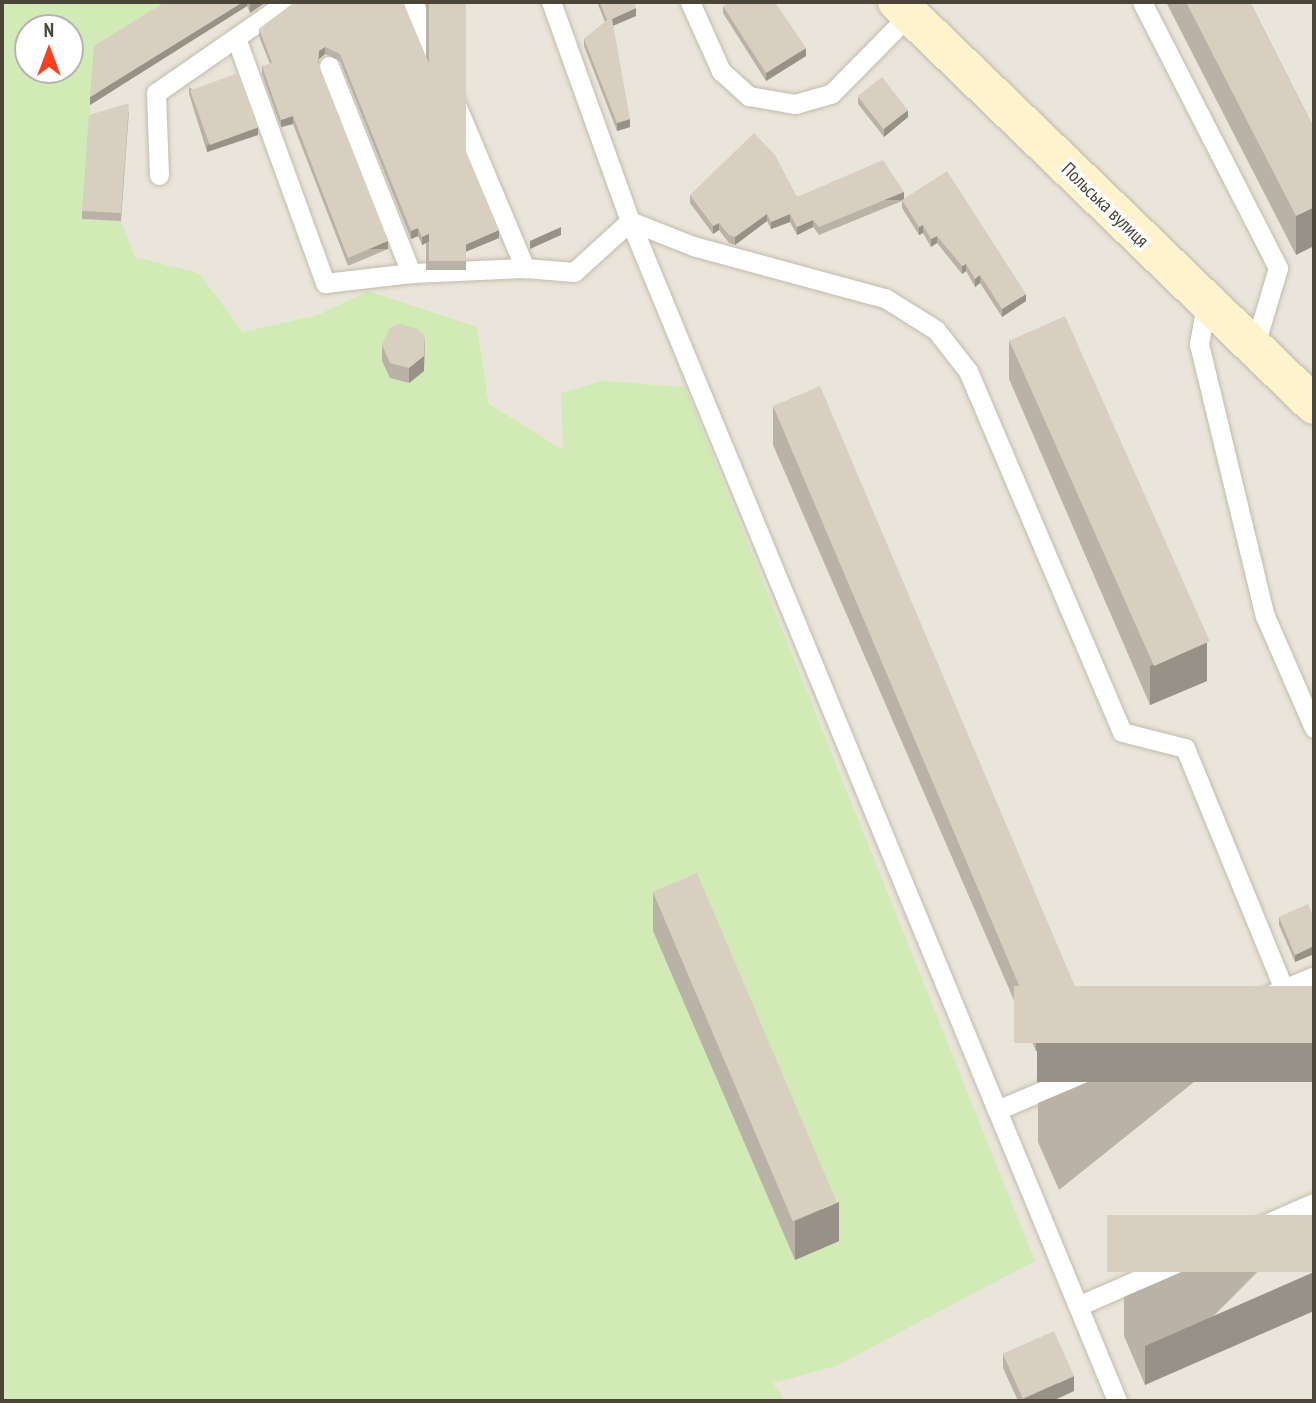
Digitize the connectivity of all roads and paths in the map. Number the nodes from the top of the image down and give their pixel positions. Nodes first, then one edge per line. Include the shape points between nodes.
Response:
1 (287, 2) edge
2 (414, 2) edge
3 (551, 2) edge
4 (690, 2) edge
5 (1142, 2) edge
6 (903, 8) edge
7 (236, 37) junction
8 (329, 66) dead end
9 (159, 175) dead end
10 (630, 221) junction
11 (525, 268) junction
12 (411, 273) junction
13 (1206, 304) junction
14 (1254, 348) junction
15 (1314, 405) edge
16 (1314, 728) edge
17 (1314, 976) edge
18 (1284, 989) junction
19 (997, 1110) junction
20 (1314, 1203) edge
21 (1078, 1306) junction
22 (1117, 1401) edge

1 - 7 lane
2 - 11 lane
3 - 10 lane
4 - 6 lane via 721,71 749,96 795,104 831,94
5 - 14 lane via 1278,268
6 - 13 street, Польська вулиця
7 - 9 lane via 156,93
7 - 12 lane via 325,283
8 - 12 lane
10 - 11 lane via 574,272
10 - 18 lane via 693,246 885,298 936,330 968,371 1122,732 1185,748
10 - 19 lane
11 - 12 lane
13 - 14 street, Польська вулиця
13 - 16 lane via 1199,344 1265,616
14 - 15 street, Польська вулиця
17 - 18 lane
18 - 19 lane
19 - 21 lane
20 - 21 lane
21 - 22 lane

